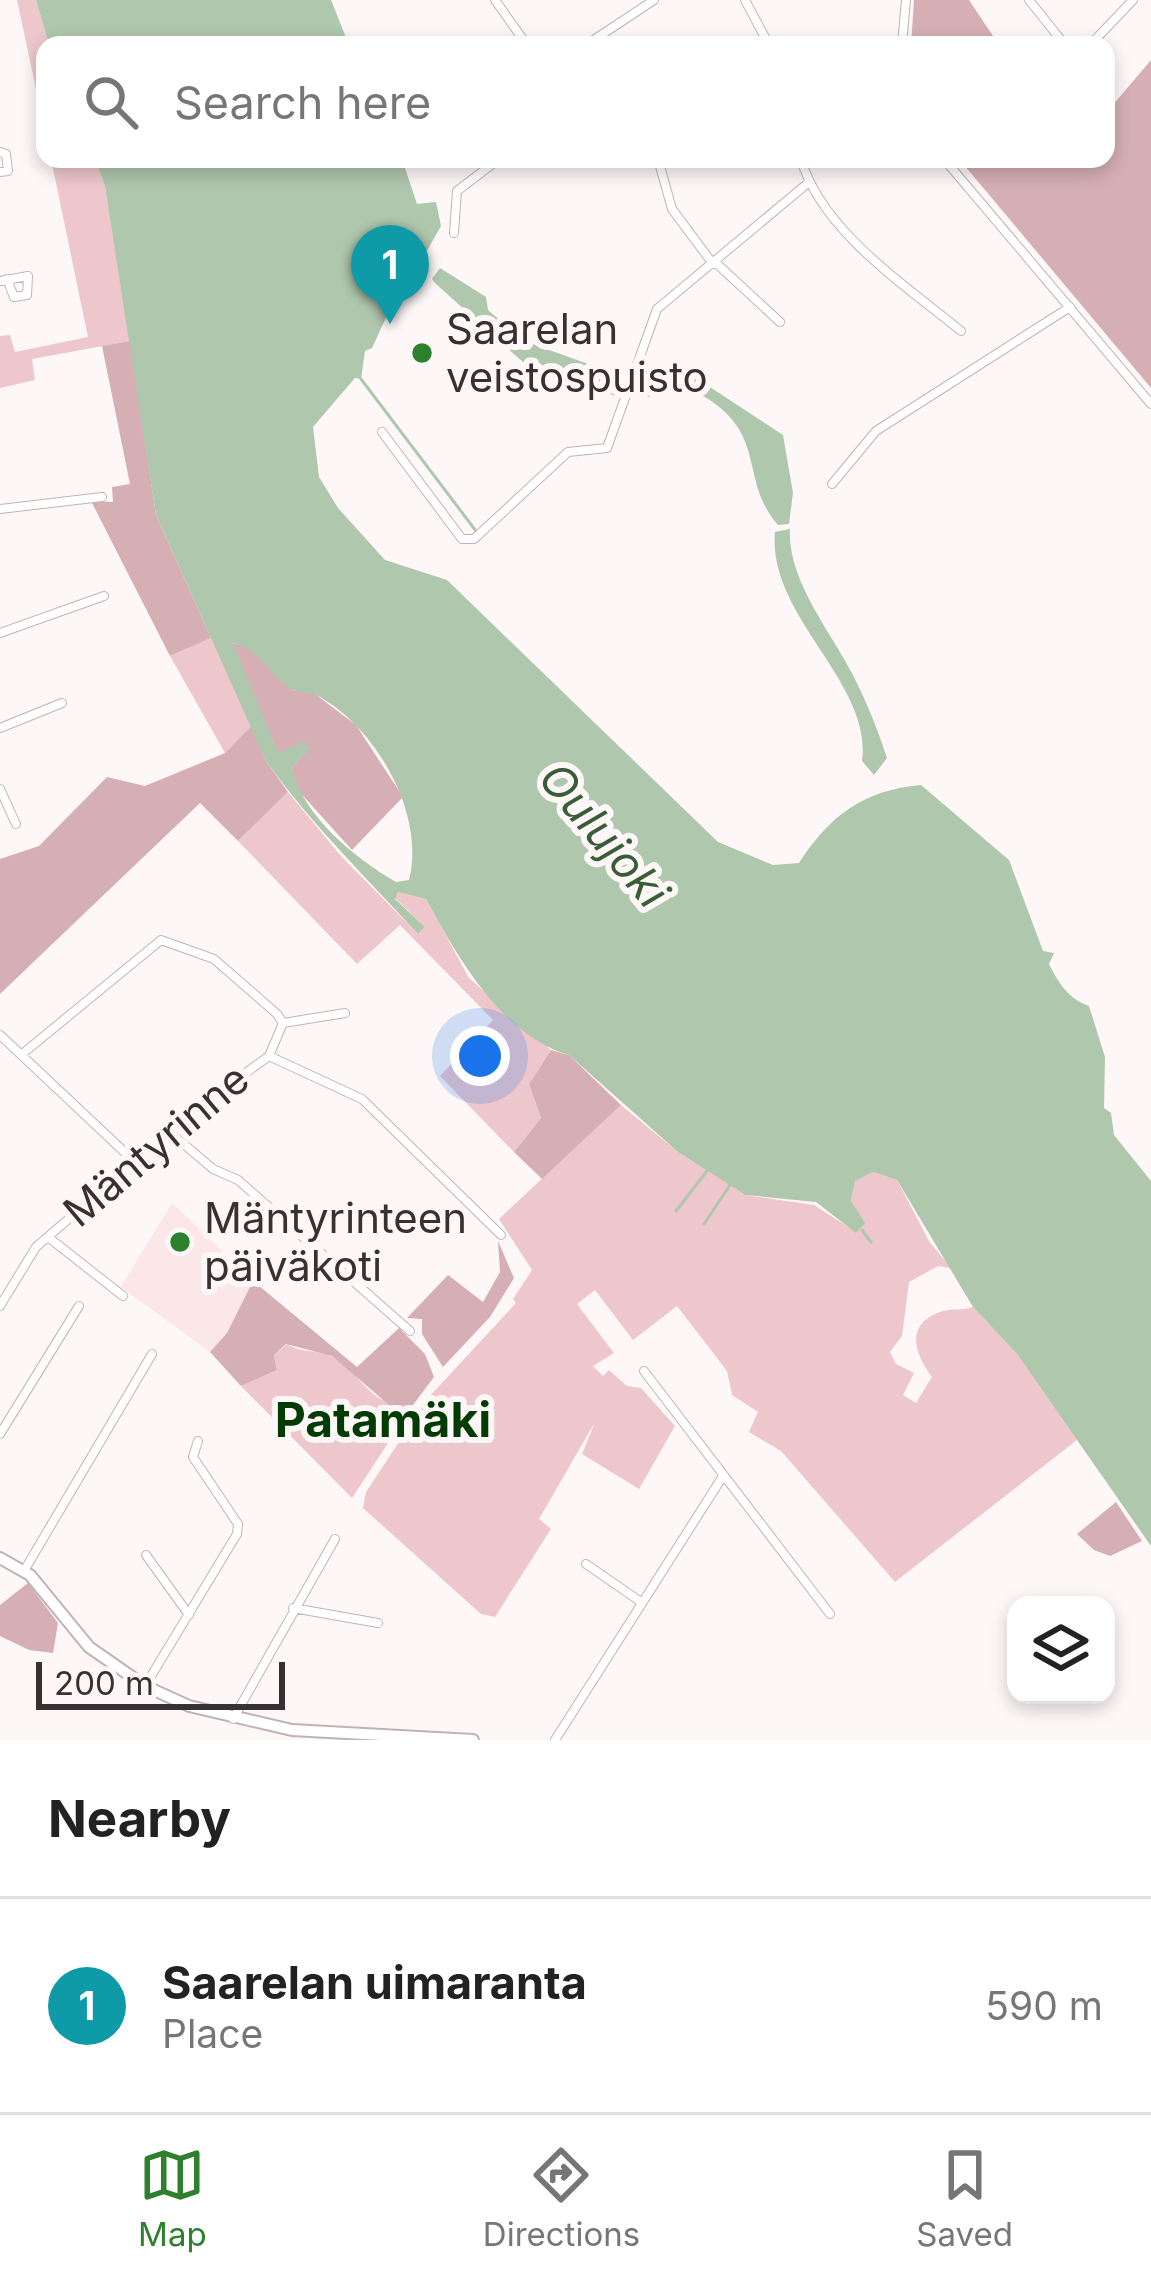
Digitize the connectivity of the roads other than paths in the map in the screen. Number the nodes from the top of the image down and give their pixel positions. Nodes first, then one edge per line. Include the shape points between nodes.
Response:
1 (495, 0) edge
2 (655, 0) edge
3 (745, 0) edge
4 (906, 0) edge
5 (1029, 0) edge
6 (1133, 0) edge
7 (520, 36) edge
8 (600, 36) edge
9 (764, 36) edge
10 (903, 36) edge
11 (1059, 36) edge
12 (1099, 36) edge
13 (0, 152) edge
14 (488, 168) edge
15 (661, 168) edge
16 (804, 168) edge
17 (952, 168) edge
18 (0, 172) edge
19 (808, 183) junction
20 (454, 233) dead end
21 (714, 263) junction
22 (1070, 307) junction
23 (780, 322) dead end
24 (961, 331) dead end
25 (1151, 404) edge
26 (382, 432) dead end
27 (832, 484) dead end
28 (102, 497) dead end
29 (0, 509) edge
30 (104, 596) dead end
31 (0, 633) edge
32 (62, 703) dead end
33 (0, 728) edge
34 (0, 789) edge
35 (16, 824) dead end
36 (345, 1013) dead end
37 (283, 1023) junction
38 (0, 1035) edge
39 (21, 1055) junction
40 (269, 1056) junction
41 (172, 1134) junction
42 (134, 1161) junction
43 (501, 1235) dead end
44 (48, 1237) junction
45 (123, 1296) dead end
46 (0, 1306) edge
47 (79, 1306) dead end
48 (410, 1330) dead end
49 (152, 1354) dead end
50 (644, 1371) dead end
51 (0, 1434) edge
52 (198, 1442) dead end
53 (723, 1476) junction
54 (335, 1539) dead end
55 (146, 1555) dead end
56 (0, 1558) edge
57 (586, 1564) dead end
58 (0, 1569) edge
59 (21, 1570) junction
60 (641, 1602) junction
61 (293, 1608) junction
62 (830, 1614) dead end
63 (189, 1615) junction
64 (378, 1623) dead end
65 (145, 1686) junction
66 (232, 1720) junction
67 (472, 1740) edge
68 (555, 1740) edge

1 - 7 street
2 - 8 street
3 - 9 street
4 - 10 street
5 - 11 street
6 - 12 street
13 - 18 street via 8,171
14 - 20 street via 457,191
15 - 21 street via 672,209
16 - 19 street
17 - 22 street
19 - 21 street
19 - 24 street via 859,243
21 - 23 street
21 - 26 street via 656,309 607,448 568,452 466,540
22 - 25 street
22 - 27 street via 876,430
28 - 29 street
30 - 31 street
32 - 33 street
34 - 35 street
36 - 37 street
37 - 39 street via 214,959 161,940
37 - 40 street
38 - 39 street
39 - 42 street
40 - 41 street, Mäntyrinne
40 - 43 street, Mäntyrinne via 362,1099
41 - 42 street, Mäntyrinne
41 - 48 street via 238,1180
42 - 44 street, Mäntyrinne
44 - 45 street
44 - 46 street, Mäntyrinne
47 - 51 street
49 - 59 street
50 - 53 street
52 - 63 street via 193,1456 238,1525
53 - 60 street
53 - 62 street
54 - 61 street
55 - 63 street
56 - 59 street
57 - 60 street
58 - 59 street
59 - 65 street via 89,1647
60 - 68 street
61 - 64 street
61 - 66 street
63 - 65 street
65 - 66 street
66 - 67 street

